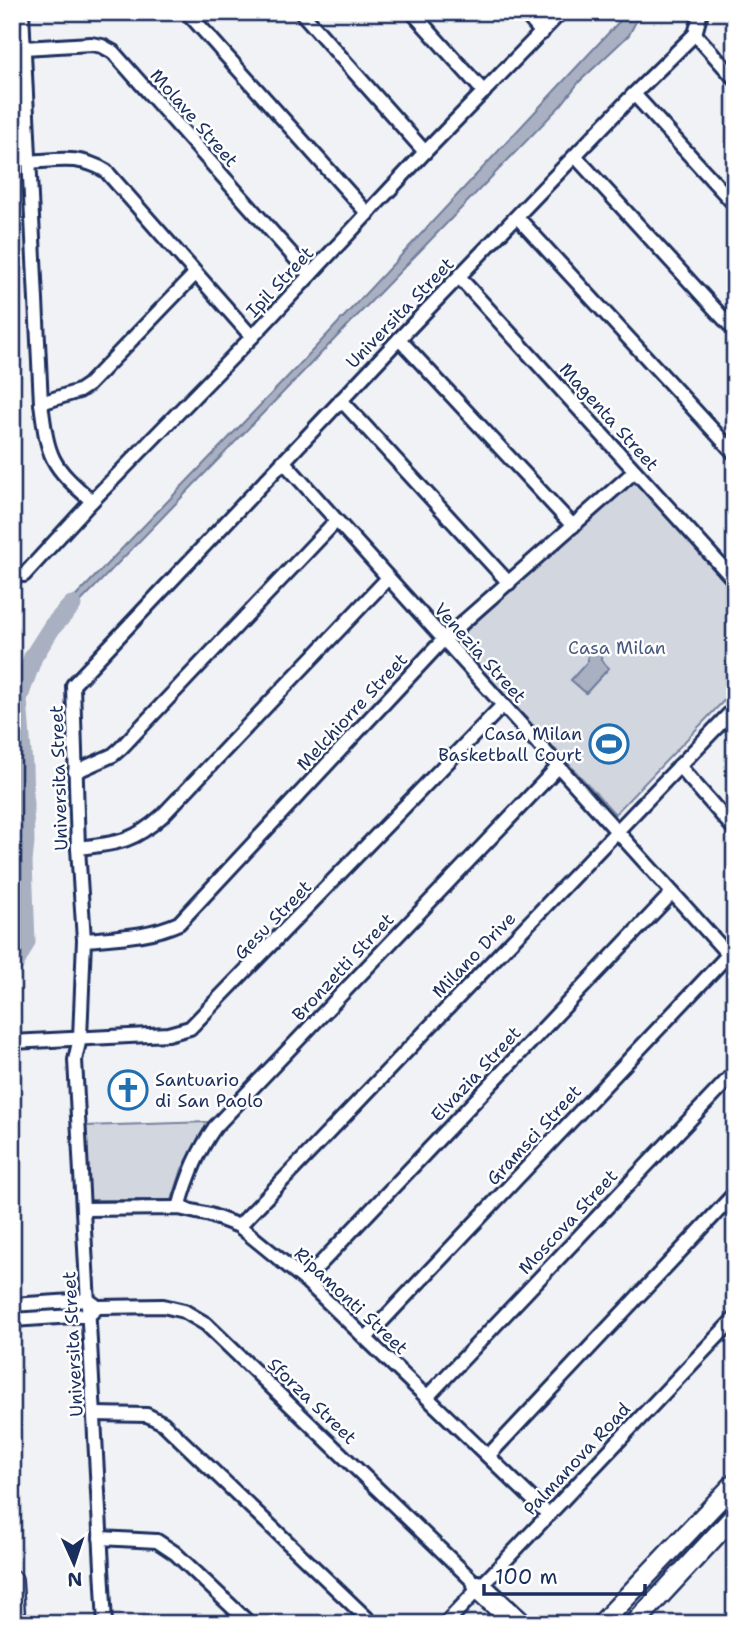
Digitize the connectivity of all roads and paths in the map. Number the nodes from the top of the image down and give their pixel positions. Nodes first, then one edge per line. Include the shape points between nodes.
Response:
1 (22, 12) edge
2 (187, 12) edge
3 (301, 12) edge
4 (412, 12) edge
5 (524, 12) edge
6 (561, 12) edge
7 (701, 12) edge
8 (542, 33) junction
9 (695, 34) junction
10 (24, 48) junction
11 (735, 79) edge
12 (484, 92) junction
13 (634, 94) junction
14 (425, 152) junction
15 (575, 156) junction
16 (29, 162) junction
17 (735, 205) edge
18 (368, 214) junction
19 (517, 217) junction
20 (195, 274) junction
21 (310, 275) junction
22 (458, 277) junction
23 (735, 331) edge
24 (252, 337) junction
25 (399, 339) junction
26 (341, 400) junction
27 (41, 403) junction
28 (735, 454) edge
29 (283, 461) junction
30 (635, 471) junction
31 (92, 501) junction
32 (337, 521) junction
33 (573, 526) junction
34 (24, 575) dead end
35 (388, 578) junction
36 (735, 581) edge
37 (509, 583) junction
38 (444, 639) junction
39 (503, 705) junction
40 (735, 708) edge
41 (558, 766) junction
42 (679, 766) junction
43 (75, 772) junction
44 (735, 830) edge
45 (617, 831) junction
46 (78, 848) junction
47 (672, 893) junction
48 (84, 940) junction
49 (732, 959) edge
50 (80, 1038) junction
51 (12, 1042) edge
52 (735, 1072) edge
53 (735, 1194) edge
54 (179, 1208) junction
55 (83, 1209) junction
56 (239, 1226) junction
57 (305, 1280) junction
58 (18, 1305) edge
59 (92, 1307) junction
60 (735, 1318) edge
61 (18, 1319) edge
62 (366, 1338) junction
63 (427, 1397) junction
64 (94, 1414) junction
65 (488, 1456) junction
66 (735, 1483) edge
67 (549, 1515) junction
68 (735, 1515) edge
69 (100, 1538) junction
70 (12, 1580) edge
71 (477, 1585) junction
72 (15, 1624) edge
73 (105, 1624) edge
74 (250, 1624) edge
75 (373, 1624) edge
76 (445, 1624) edge
77 (510, 1624) edge
78 (527, 1624) edge
79 (601, 1624) edge
80 (634, 1624) edge

1 - 10 street
2 - 18 street
3 - 14 street
4 - 12 street
5 - 8 street
6 - 8 street, Ipil Street
7 - 9 street
8 - 12 street, Ipil Street
9 - 11 street
9 - 13 street, Universita Street
10 - 16 street
10 - 21 street, Molave Street via 91,44 113,52
12 - 14 street, Ipil Street
13 - 15 street, Universita Street
13 - 17 street
14 - 18 street, Ipil Street
15 - 19 street, Universita Street
15 - 23 street
16 - 20 street via 77,159 106,171
16 - 27 street
18 - 21 street, Ipil Street
19 - 22 street, Universita Street
19 - 28 street
20 - 24 street
20 - 27 street via 88,385
21 - 24 street, Ipil Street
22 - 25 street, Universita Street
22 - 30 street, Magenta Street
24 - 31 street, Ipil Street
25 - 26 street, Universita Street
25 - 33 street
26 - 29 street, Universita Street
26 - 37 street
27 - 31 street via 52,460
29 - 32 street, Venezia Street
29 - 43 street, Universita Street via 73,685
30 - 33 street, Melchiorre Street
30 - 36 street, Magenta Street
31 - 34 street, Ipil Street
32 - 35 street, Venezia Street
32 - 43 street via 121,748
33 - 37 street, Melchiorre Street
35 - 38 street, Venezia Street
35 - 46 street via 143,833 121,843
37 - 38 street, Melchiorre Street
38 - 39 street, Venezia Street
38 - 48 street, Melchiorre Street via 178,923 142,935
39 - 41 street, Venezia Street
39 - 50 street, Gesu Street via 190,1028 168,1034
40 - 42 street, Milano Drive
41 - 45 street, Venezia Street
41 - 54 street, Bronzetti Street via 215,1127 192,1166
42 - 44 street
42 - 45 street, Milano Drive
43 - 46 street, Universita Street
45 - 47 street, Venezia Street
45 - 56 street, Milano Drive
46 - 48 street, Universita Street
47 - 49 street, Venezia Street
47 - 57 street, Elvazia Street
48 - 50 street, Universita Street
49 - 62 street, Gramsci Street
50 - 51 street, Gesu Street
50 - 55 street, Universita Street via 75,1060
52 - 63 street, Moscova Street
53 - 65 street
54 - 55 street, Ripamonti Street
54 - 56 street, Ripamonti Street
55 - 59 street, Universita Street
56 - 57 street, Ripamonti Street
57 - 62 street, Ripamonti Street
58 - 59 street, Sforza Street
58 - 61 street
59 - 61 street, Sforza Street
59 - 64 street, Universita Street
59 - 71 street, Sforza Street via 163,1306 206,1324
60 - 67 street, Palmanova Road
62 - 63 street, Ripamonti Street
63 - 65 street, Ripamonti Street
64 - 69 street, Universita Street
64 - 75 street via 147,1415 163,1423
65 - 67 street, Ripamonti Street
66 - 79 main road
67 - 71 street, Palmanova Road
68 - 80 main road
69 - 73 street, Universita Street
69 - 74 street via 157,1541
70 - 72 main road
71 - 76 street, Palmanova Road
71 - 77 street, Sforza Street
71 - 78 street, Sforza Street

